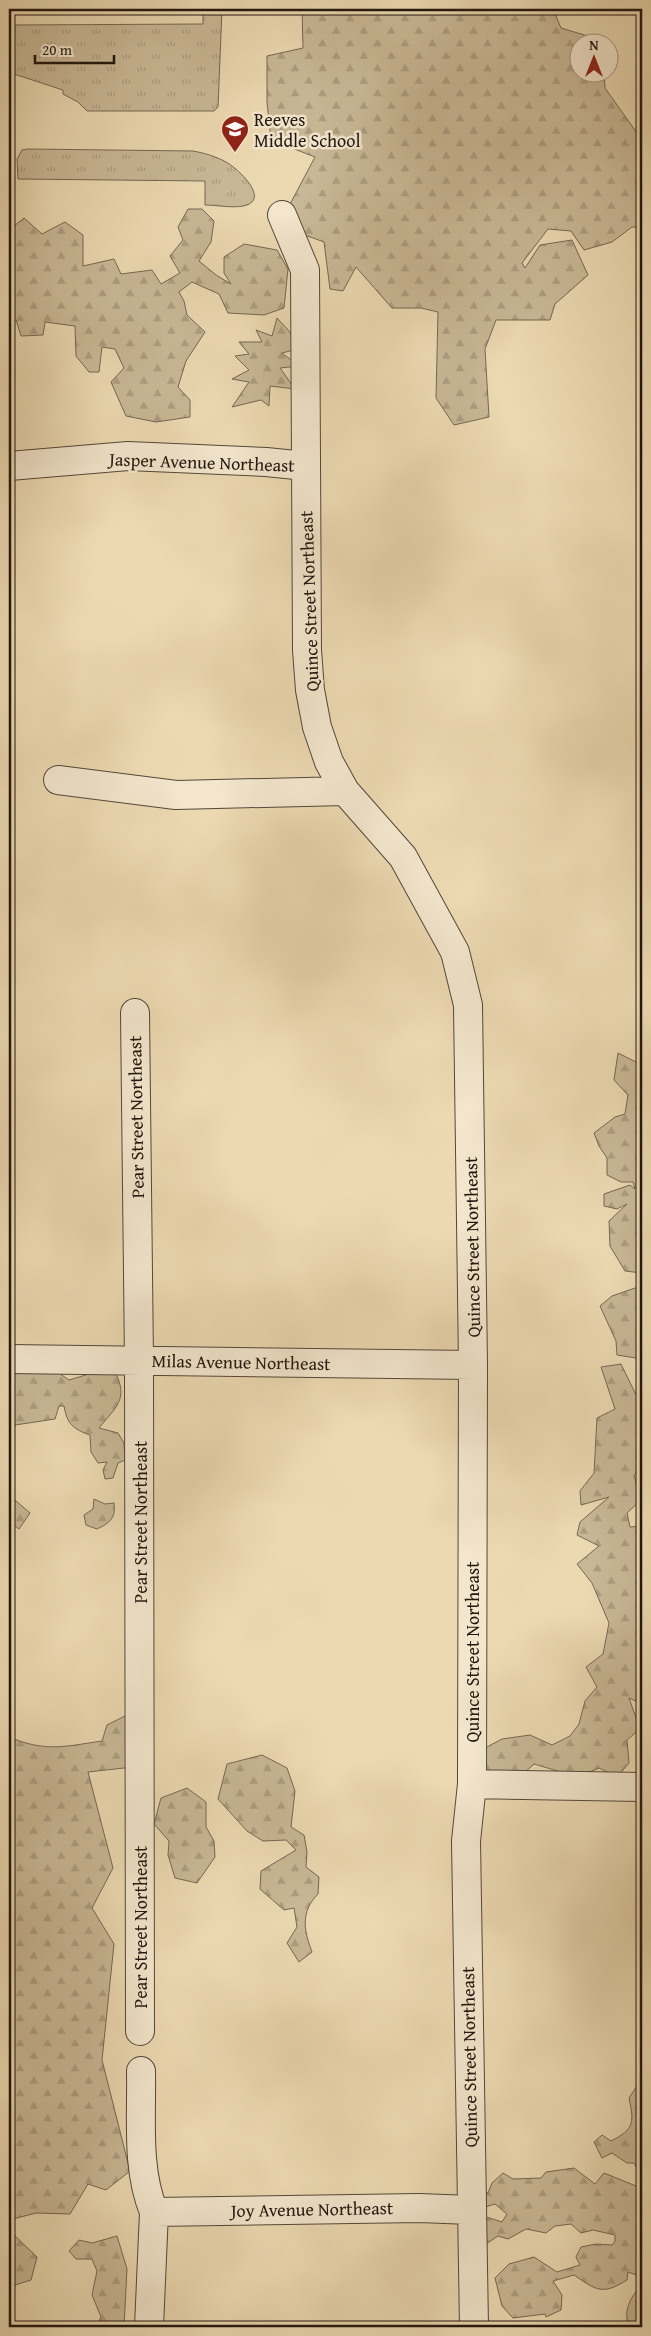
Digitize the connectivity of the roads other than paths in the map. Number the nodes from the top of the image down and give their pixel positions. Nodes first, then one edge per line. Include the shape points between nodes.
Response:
1 (282, 215) dead end
2 (9, 466) edge
3 (306, 466) junction
4 (58, 780) dead end
5 (346, 791) junction
6 (135, 1013) dead end
7 (9, 1359) edge
8 (140, 1361) junction
9 (473, 1365) junction
10 (472, 1784) junction
11 (642, 1787) edge
12 (140, 2031) dead end
13 (141, 2071) dead end
14 (471, 2210) junction
15 (154, 2212) junction
16 (149, 2327) edge
17 (474, 2327) edge

1 - 3 street, Quince Street Northeast via 305,270
2 - 3 street, Jasper Avenue Northeast via 128,456
3 - 5 street, Quince Street Northeast via 310,690 326,753
4 - 5 street via 176,795
5 - 9 street, Quince Street Northeast via 403,857 455,952 468,1005
6 - 8 street, Pear Street Northeast
7 - 8 street, Milas Avenue Northeast
8 - 9 street, Milas Avenue Northeast
8 - 12 street, Pear Street Northeast
9 - 10 street, Quince Street Northeast
10 - 11 street
10 - 14 street, Quince Street Northeast via 466,1841
13 - 15 street via 143,2175
14 - 15 street, Joy Avenue Northeast
14 - 17 street, Quince Street Northeast
15 - 16 street

